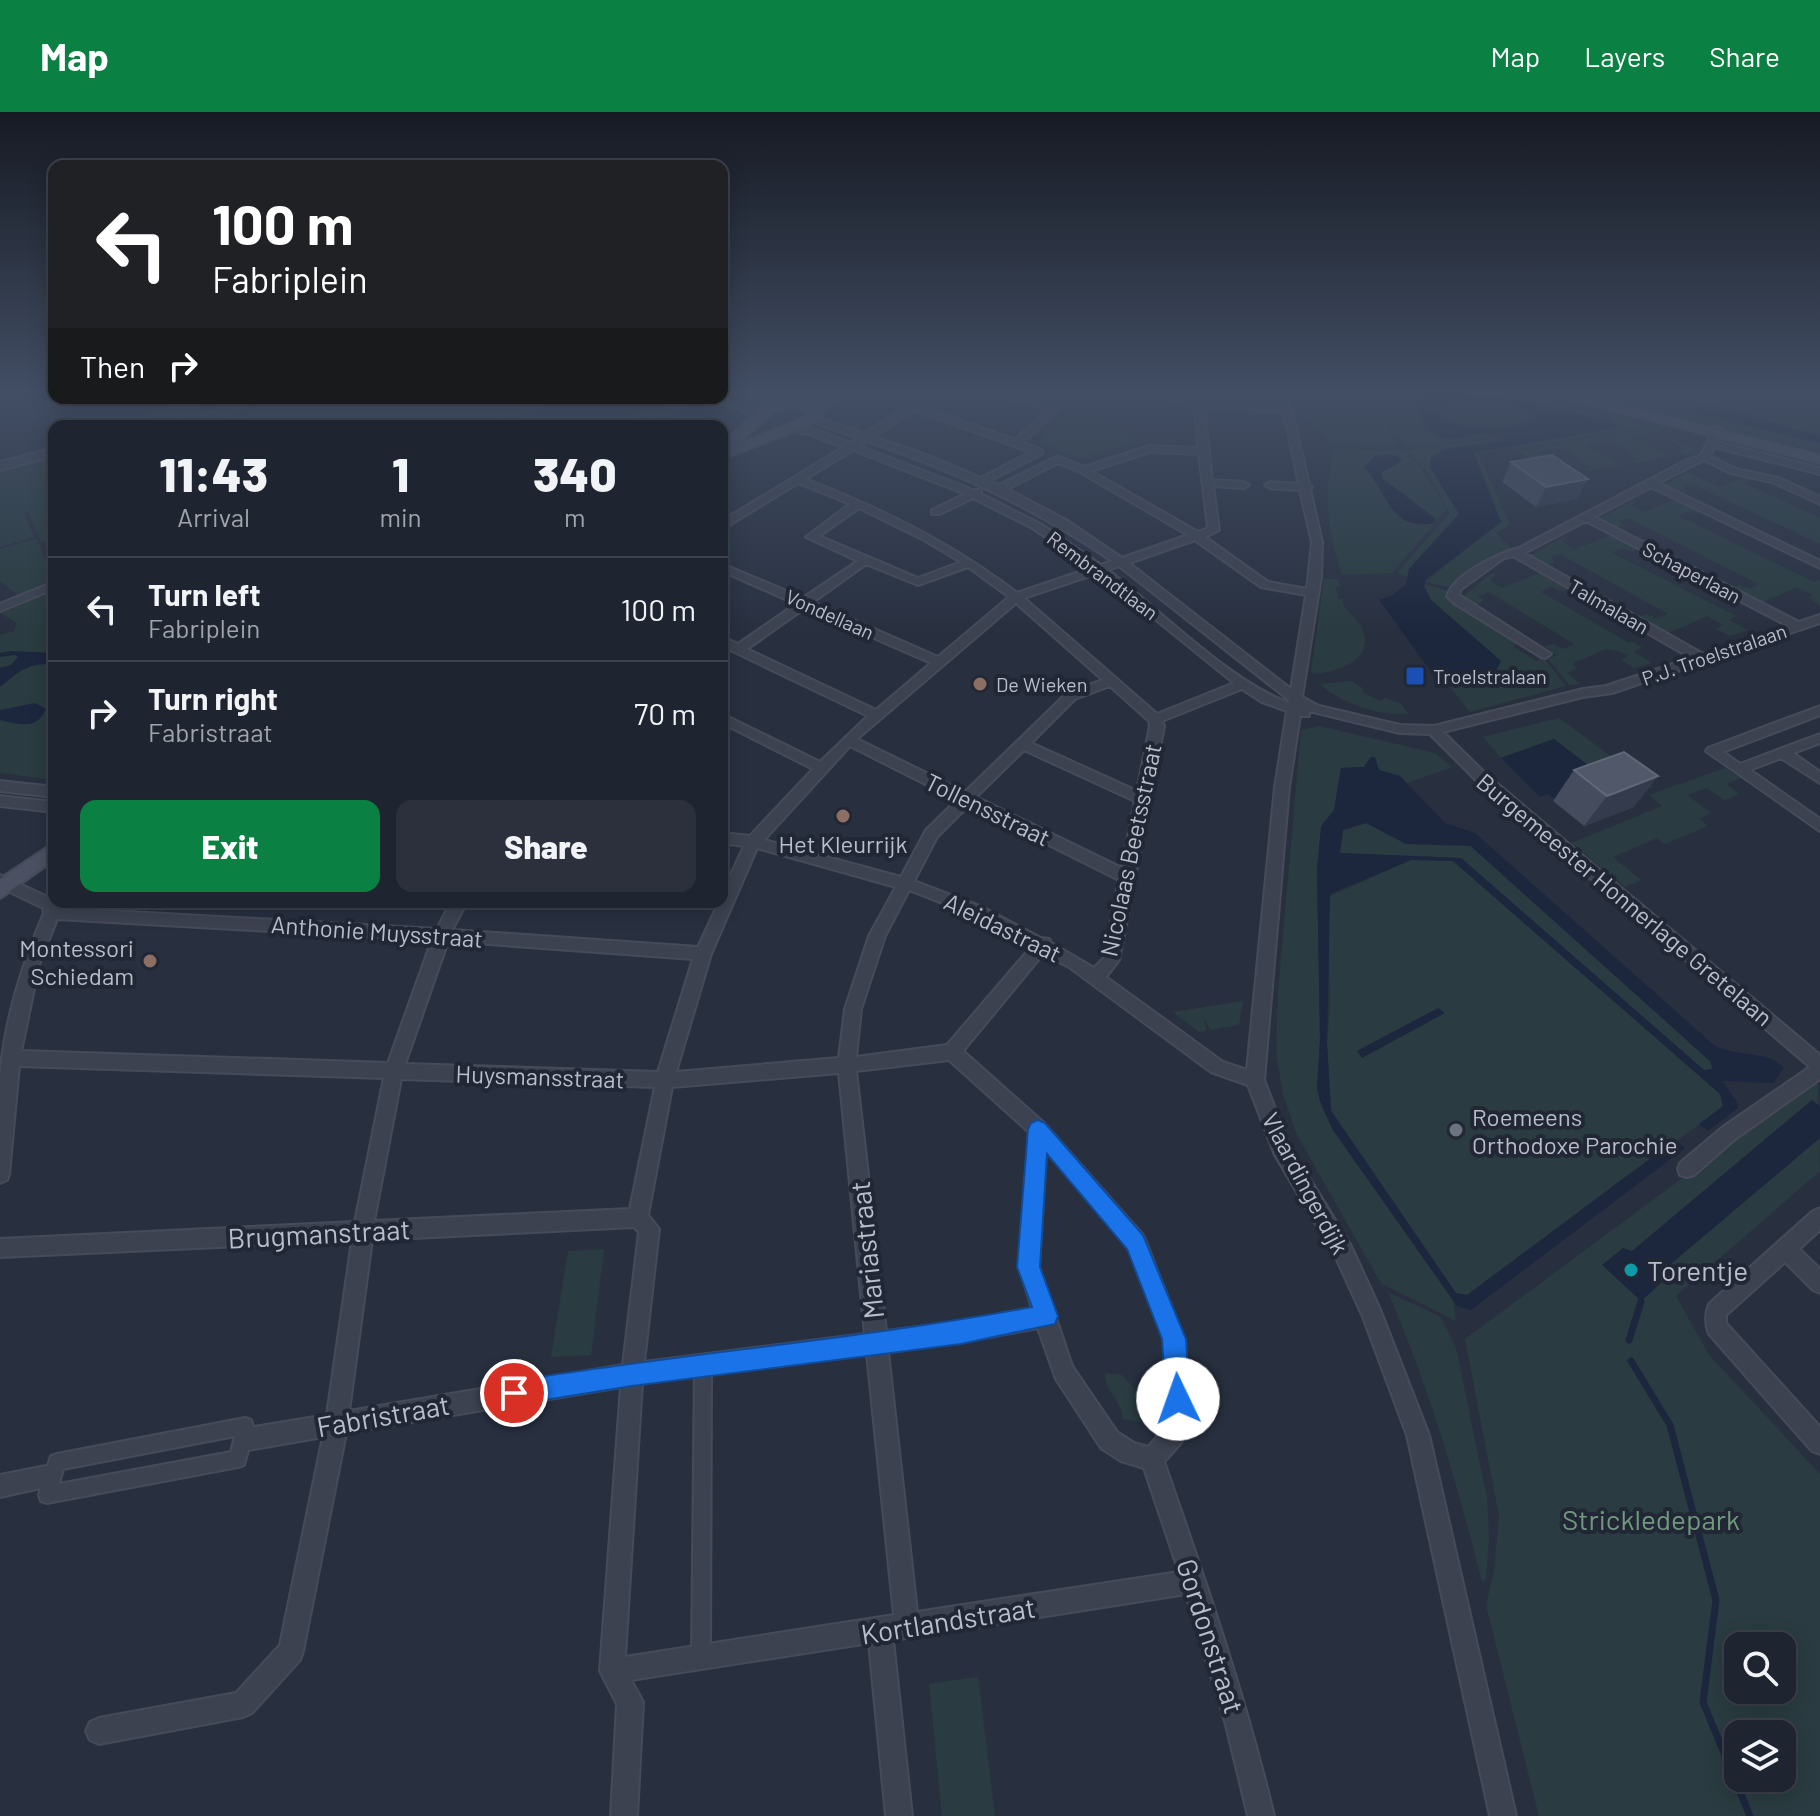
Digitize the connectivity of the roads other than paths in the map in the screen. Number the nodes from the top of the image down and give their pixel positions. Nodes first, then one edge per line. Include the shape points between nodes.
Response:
1 (808, 473) edge
2 (919, 473) edge
3 (959, 473) edge
4 (1009, 473) edge
5 (1023, 473) edge
6 (1087, 473) edge
7 (1206, 473) edge
8 (1303, 473) edge
9 (1673, 473) edge
10 (1740, 473) edge
11 (797, 479) junction
12 (1207, 483) junction
13 (1651, 483) junction
14 (991, 485) junction
15 (1244, 485) dead end
16 (1270, 485) dead end
17 (1307, 487) junction
18 (974, 494) junction
19 (1820, 501) edge
20 (859, 503) junction
21 (936, 512) dead end
22 (1586, 517) junction
23 (728, 521) edge
24 (1197, 536) junction
25 (1516, 553) junction
26 (864, 561) junction
27 (1121, 562) junction
28 (969, 563) junction
29 (1820, 565) edge
30 (1098, 569) junction
31 (728, 570) edge
32 (48, 588) edge
33 (1312, 593) junction
34 (1016, 597) junction
35 (805, 603) junction
36 (0, 608) edge
37 (1820, 619) edge
38 (1797, 626) junction
39 (728, 644) edge
40 (739, 649) junction
41 (1545, 654) dead end
42 (1702, 659) junction
43 (939, 662) junction
44 (1111, 681) junction
45 (1243, 684) junction
46 (1294, 704) junction
47 (1820, 710) edge
48 (876, 715) junction
49 (1155, 719) junction
50 (728, 721) edge
51 (1437, 733) junction
52 (1820, 738) edge
53 (848, 740) junction
54 (1022, 744) junction
55 (1783, 753) junction
56 (821, 768) junction
57 (1739, 769) junction
58 (1820, 778) edge
59 (0, 786) edge
60 (48, 791) edge
61 (967, 799) junction
62 (1143, 799) junction
63 (0, 801) edge
64 (48, 806) edge
65 (1820, 826) edge
66 (728, 839) edge
67 (753, 842) junction
68 (48, 844) edge
69 (48, 854) edge
70 (1128, 878) junction
71 (2, 883) edge
72 (905, 884) junction
73 (728, 898) edge
74 (48, 904) edge
75 (51, 908) edge
76 (456, 908) edge
77 (724, 908) edge
78 (52, 913) junction
79 (442, 935) junction
80 (1043, 943) junction
81 (703, 954) junction
82 (1096, 977) junction
83 (952, 1052) junction
84 (11, 1058) junction
85 (847, 1065) junction
86 (1820, 1067) edge
87 (394, 1070) junction
88 (665, 1080) junction
89 (1255, 1080) junction
90 (2, 1120) edge
91 (1038, 1129) junction
92 (1687, 1169) dead end
93 (0, 1174) edge
94 (1820, 1217) edge
95 (638, 1218) junction
96 (363, 1231) junction
97 (0, 1248) edge
98 (1784, 1248) junction
99 (1820, 1283) edge
100 (1046, 1316) junction
101 (876, 1344) junction
102 (703, 1366) junction
103 (632, 1374) junction
104 (337, 1422) junction
105 (245, 1439) junction
106 (1820, 1443) edge
107 (1152, 1459) junction
108 (49, 1476) junction
109 (0, 1486) edge
110 (1195, 1581) junction
111 (907, 1627) junction
112 (880, 1630) junction
113 (701, 1658) junction
114 (612, 1671) junction
115 (99, 1731) dead end
116 (624, 1816) edge
117 (899, 1816) edge
118 (1261, 1816) edge
119 (1503, 1816) edge

1 - 11 street
2 - 18 street, Rembrandtlaan
3 - 14 street, Rembrandtlaan
4 - 14 street
5 - 14 street
6 - 24 street
7 - 12 street
8 - 17 street, Vlaardingerdijk
9 - 13 street
10 - 19 street via 1775,480
11 - 20 street
11 - 23 street
12 - 15 street
12 - 24 street via 1214,530
13 - 22 street
13 - 29 street
14 - 18 street
14 - 27 street, Rembrandtlaan via 1062,522
16 - 17 street
17 - 33 street, Vlaardingerdijk via 1317,542
18 - 21 street
18 - 30 street, Rembrandtlaan via 1039,528
20 - 26 street via 811,537
20 - 28 street
22 - 25 street
22 - 38 street, Schaperlaan
24 - 27 street
24 - 33 street via 1265,585
25 - 41 street via 1500,556 1455,589 1453,596
25 - 42 street, Talmalaan
26 - 28 street via 918,582
26 - 35 street
27 - 30 street
27 - 46 street, Rembrandtlaan
28 - 34 street
30 - 34 street
30 - 45 street, Rembrandtlaan
31 - 35 street, Vondellaan
32 - 36 street
33 - 46 street, Vlaardingerdijk
34 - 43 street
34 - 44 street
35 - 40 street
35 - 43 street, Vondellaan
37 - 38 street, P.J. Troelstralaan
38 - 42 street, P.J. Troelstralaan
39 - 40 street
40 - 48 street
42 - 51 street, P.J. Troelstralaan via 1588,699
43 - 48 street
44 - 49 street
44 - 54 street, Mariastraat via 1071,696
45 - 46 street, Rembrandtlaan via 1266,699
45 - 49 street, Nicolaas Beetsstraat
46 - 51 street, P.J. Troelstralaan via 1404,736
46 - 89 street, Vlaardingerdijk
47 - 57 street via 1713,751
48 - 53 street
49 - 62 street, Nicolaas Beetsstraat
50 - 56 street
51 - 86 street, Burgemeester Honnerlage Gretelaan via 1482,778
52 - 55 street
53 - 56 street
53 - 61 street, Tollensstraat
54 - 61 street, Mariastraat
54 - 62 street
55 - 57 street
55 - 58 street
56 - 67 street
57 - 65 street
59 - 60 street
61 - 70 street, Tollensstraat
61 - 72 street, Mariastraat via 931,834
62 - 70 street, Nicolaas Beetsstraat
63 - 64 street
66 - 67 street, Aleidastraat
67 - 72 street, Aleidastraat
67 - 73 street
68 - 71 main road
69 - 71 main road
70 - 82 street, Nicolaas Beetsstraat via 1111,960
71 - 74 street
72 - 80 street, Aleidastraat
72 - 85 street, Mariastraat via 877,936 853,1009
75 - 78 street
76 - 79 street
77 - 81 street
78 - 79 street, Anthonie Muysstraat
78 - 84 street via 31,963
79 - 81 street, Anthonie Muysstraat
79 - 87 street
80 - 82 street, Aleidastraat
80 - 83 street
81 - 88 street
82 - 89 street, Aleidastraat via 1217,1067
83 - 85 street, Huysmansstraat
83 - 91 street
84 - 87 street, Huysmansstraat
84 - 90 street
85 - 88 street, Huysmansstraat
85 - 101 street, Mariastraat
86 - 92 street
87 - 88 street, Huysmansstraat
87 - 96 street
88 - 95 street
89 - 119 street, Vlaardingerdijk via 1281,1149 1344,1253 1418,1435
90 - 93 street
91 - 100 street via 1029,1267
91 - 107 street via 1136,1242 1174,1339 1178,1419 1173,1435
94 - 98 street
95 - 96 street, Brugmanstraat
95 - 103 street via 649,1229
96 - 97 street, Brugmanstraat
96 - 104 street
98 - 99 street
98 - 106 street via 1716,1311 1716,1327
100 - 101 street, Fabristraat
100 - 107 street via 1063,1372 1109,1440
101 - 102 street, Fabristraat
101 - 111 street, Mariastraat
102 - 103 street, Fabristraat
102 - 113 street
103 - 104 street, Fabristraat
103 - 114 street
104 - 105 street, Fabristraat
104 - 115 street via 291,1651 243,1704
105 - 108 street via 245,1426 57,1462
105 - 108 street via 238,1459 47,1495
107 - 110 street, Gordonstraat
108 - 109 street
110 - 111 street, Kortlandstraat
110 - 118 street, Gordonstraat
111 - 112 street, Kortlandstraat
112 - 113 street, Kortlandstraat
112 - 117 street
113 - 114 street, Kortlandstraat
114 - 116 street via 630,1702

